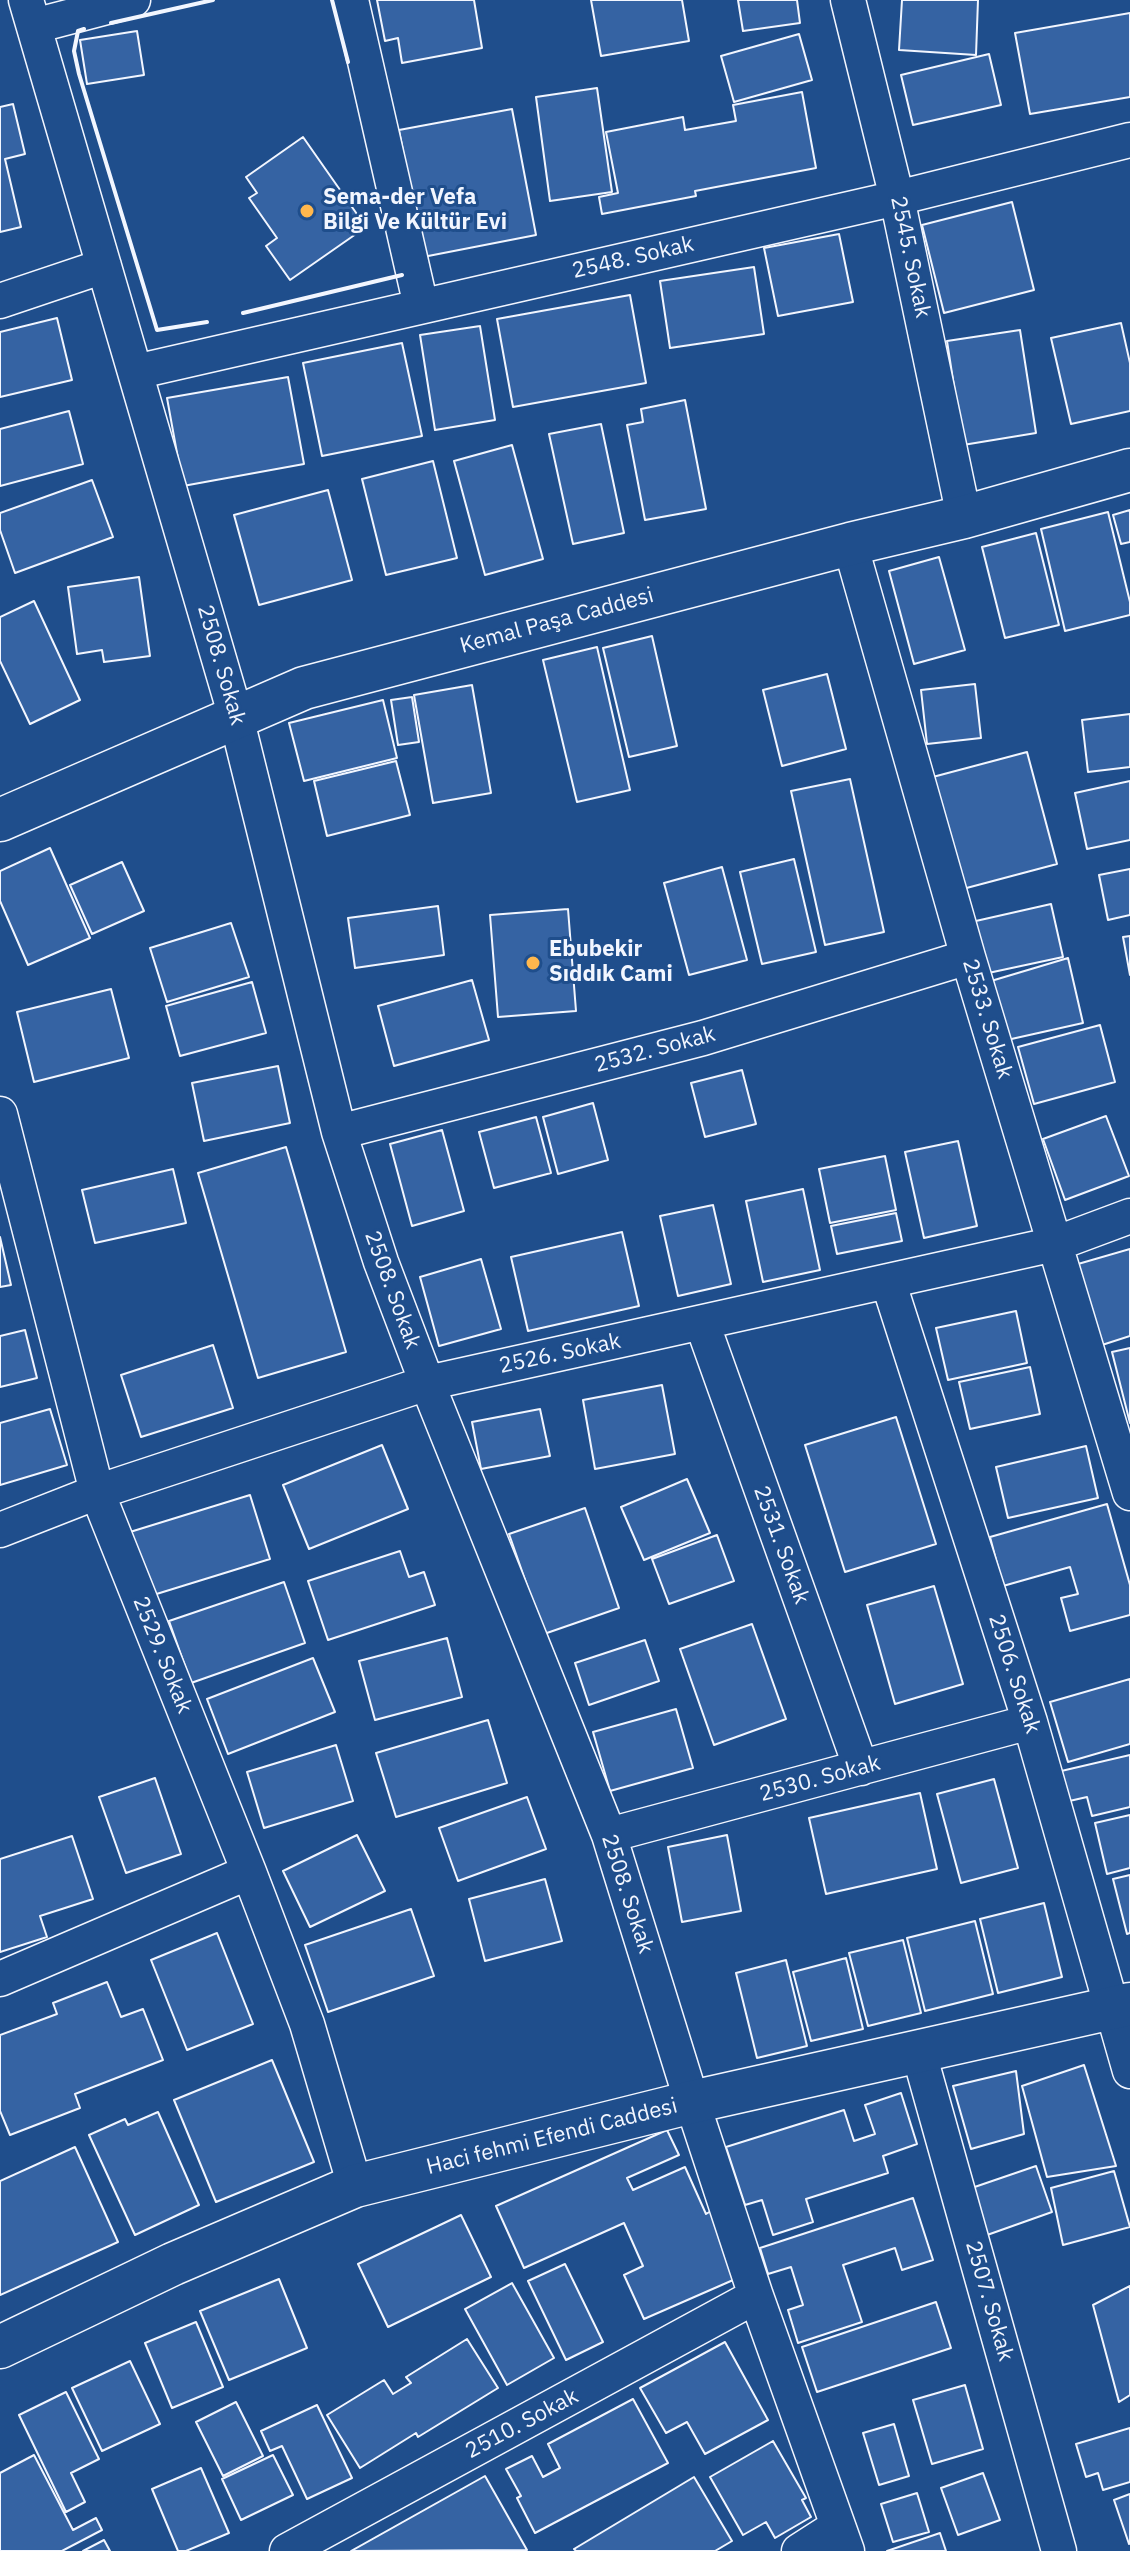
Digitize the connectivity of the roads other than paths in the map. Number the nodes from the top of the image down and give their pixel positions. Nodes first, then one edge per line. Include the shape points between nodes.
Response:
1 (133, 0) edge
2 (351, 0) edge
3 (848, 0) edge
4 (30, 13) edge
5 (1130, 140) edge
6 (897, 198) junction
7 (104, 266) junction
8 (0, 301) edge
9 (421, 306) junction
10 (135, 372) junction
11 (1130, 470) edge
12 (964, 517) junction
13 (850, 544) junction
14 (236, 717) junction
15 (0, 820) edge
16 (968, 957) junction
17 (0, 1114) edge
18 (339, 1132) junction
19 (1130, 1216) edge
20 (1055, 1244) junction
21 (888, 1281) junction
22 (702, 1323) junction
23 (427, 1383) junction
24 (1128, 1478) edge
25 (97, 1492) junction
26 (0, 1530) edge
27 (1030, 1722) junction
28 (861, 1768) junction
29 (609, 1835) junction
30 (249, 1872) junction
31 (0, 1979) edge
32 (1121, 2006) edge
33 (918, 2050) junction
34 (1130, 2071) edge
35 (692, 2102) junction
36 (355, 2186) junction
37 (756, 2296) junction
38 (0, 2347) edge
39 (842, 2538) edge
40 (287, 2551) edge
41 (799, 2551) edge
42 (1059, 2551) edge

1 - 4 street
2 - 9 street
3 - 6 street, 2545. Sokak
4 - 7 street, 2508. Sokak
5 - 6 street, 2548. Sokak
6 - 9 street, 2548. Sokak
6 - 12 street, 2545. Sokak
7 - 8 street
7 - 10 street, 2508. Sokak
9 - 10 street, 2548. Sokak
10 - 14 street, 2508. Sokak
11 - 12 street, Kemal Paşa Caddesi
12 - 13 street, Kemal Paşa Caddesi
13 - 14 street, Kemal Paşa Caddesi via 304,688
13 - 16 street, 2533. Sokak
14 - 15 street, Kemal Paşa Caddesi
14 - 18 street, 2508. Sokak
16 - 18 street, 2532. Sokak via 703,1038
16 - 20 street, 2533. Sokak
17 - 25 street, 2529. Sokak
18 - 23 street, 2508. Sokak
19 - 20 street, 2526. Sokak
20 - 21 street, 2526. Sokak
20 - 24 street, 2533. Sokak
21 - 22 street, 2526. Sokak
21 - 27 street, 2506. Sokak
22 - 23 street, 2526. Sokak
22 - 28 street, 2531. Sokak
23 - 25 street, 2526. Sokak
23 - 29 street, 2508. Sokak
25 - 26 street, 2526. Sokak
25 - 30 street, 2529. Sokak
27 - 28 street, 2530. Sokak
27 - 32 street, 2506. Sokak
28 - 29 street, 2530. Sokak
29 - 35 street, 2508. Sokak
30 - 31 street
30 - 36 street, 2529. Sokak via 307,2024
32 - 33 street, Haci fehmi Efendi Caddesi
32 - 34 street, 2506. Sokak
33 - 35 street, Haci fehmi Efendi Caddesi
33 - 42 street, 2507. Sokak
35 - 36 street, Haci fehmi Efendi Caddesi
35 - 37 street, 2508. Sokak
36 - 38 street, Haci fehmi Efendi Caddesi via 173,2264
37 - 39 street, 2508. Sokak
37 - 40 street, 2510. Sokak
39 - 41 street

